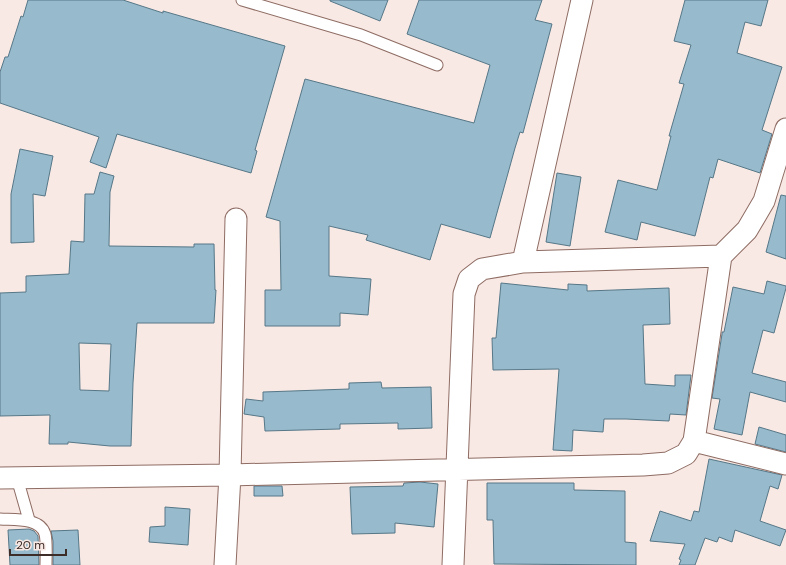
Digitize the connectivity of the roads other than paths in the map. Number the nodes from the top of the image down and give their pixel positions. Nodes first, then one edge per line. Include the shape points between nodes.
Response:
1 (242, 0) edge
2 (582, 0) edge
3 (437, 65) dead end
4 (786, 129) edge
5 (236, 220) dead end
6 (721, 256) junction
7 (523, 262) junction
8 (694, 441) junction
9 (786, 464) edge
10 (457, 469) junction
11 (230, 475) junction
12 (9, 478) edge
13 (0, 519) edge
14 (29, 520) junction
15 (46, 565) edge
16 (225, 565) edge
17 (453, 565) edge

1 - 3 lane via 361,35
2 - 7 street
4 - 6 street via 764,201 747,230
5 - 11 street
6 - 7 street
6 - 8 street
7 - 10 street via 482,269 469,279 464,294
8 - 9 street
8 - 10 street via 686,454 668,463
10 - 11 street
10 - 17 street
11 - 12 street
11 - 16 street
12 - 14 lane
13 - 14 lane
14 - 15 lane via 45,533

